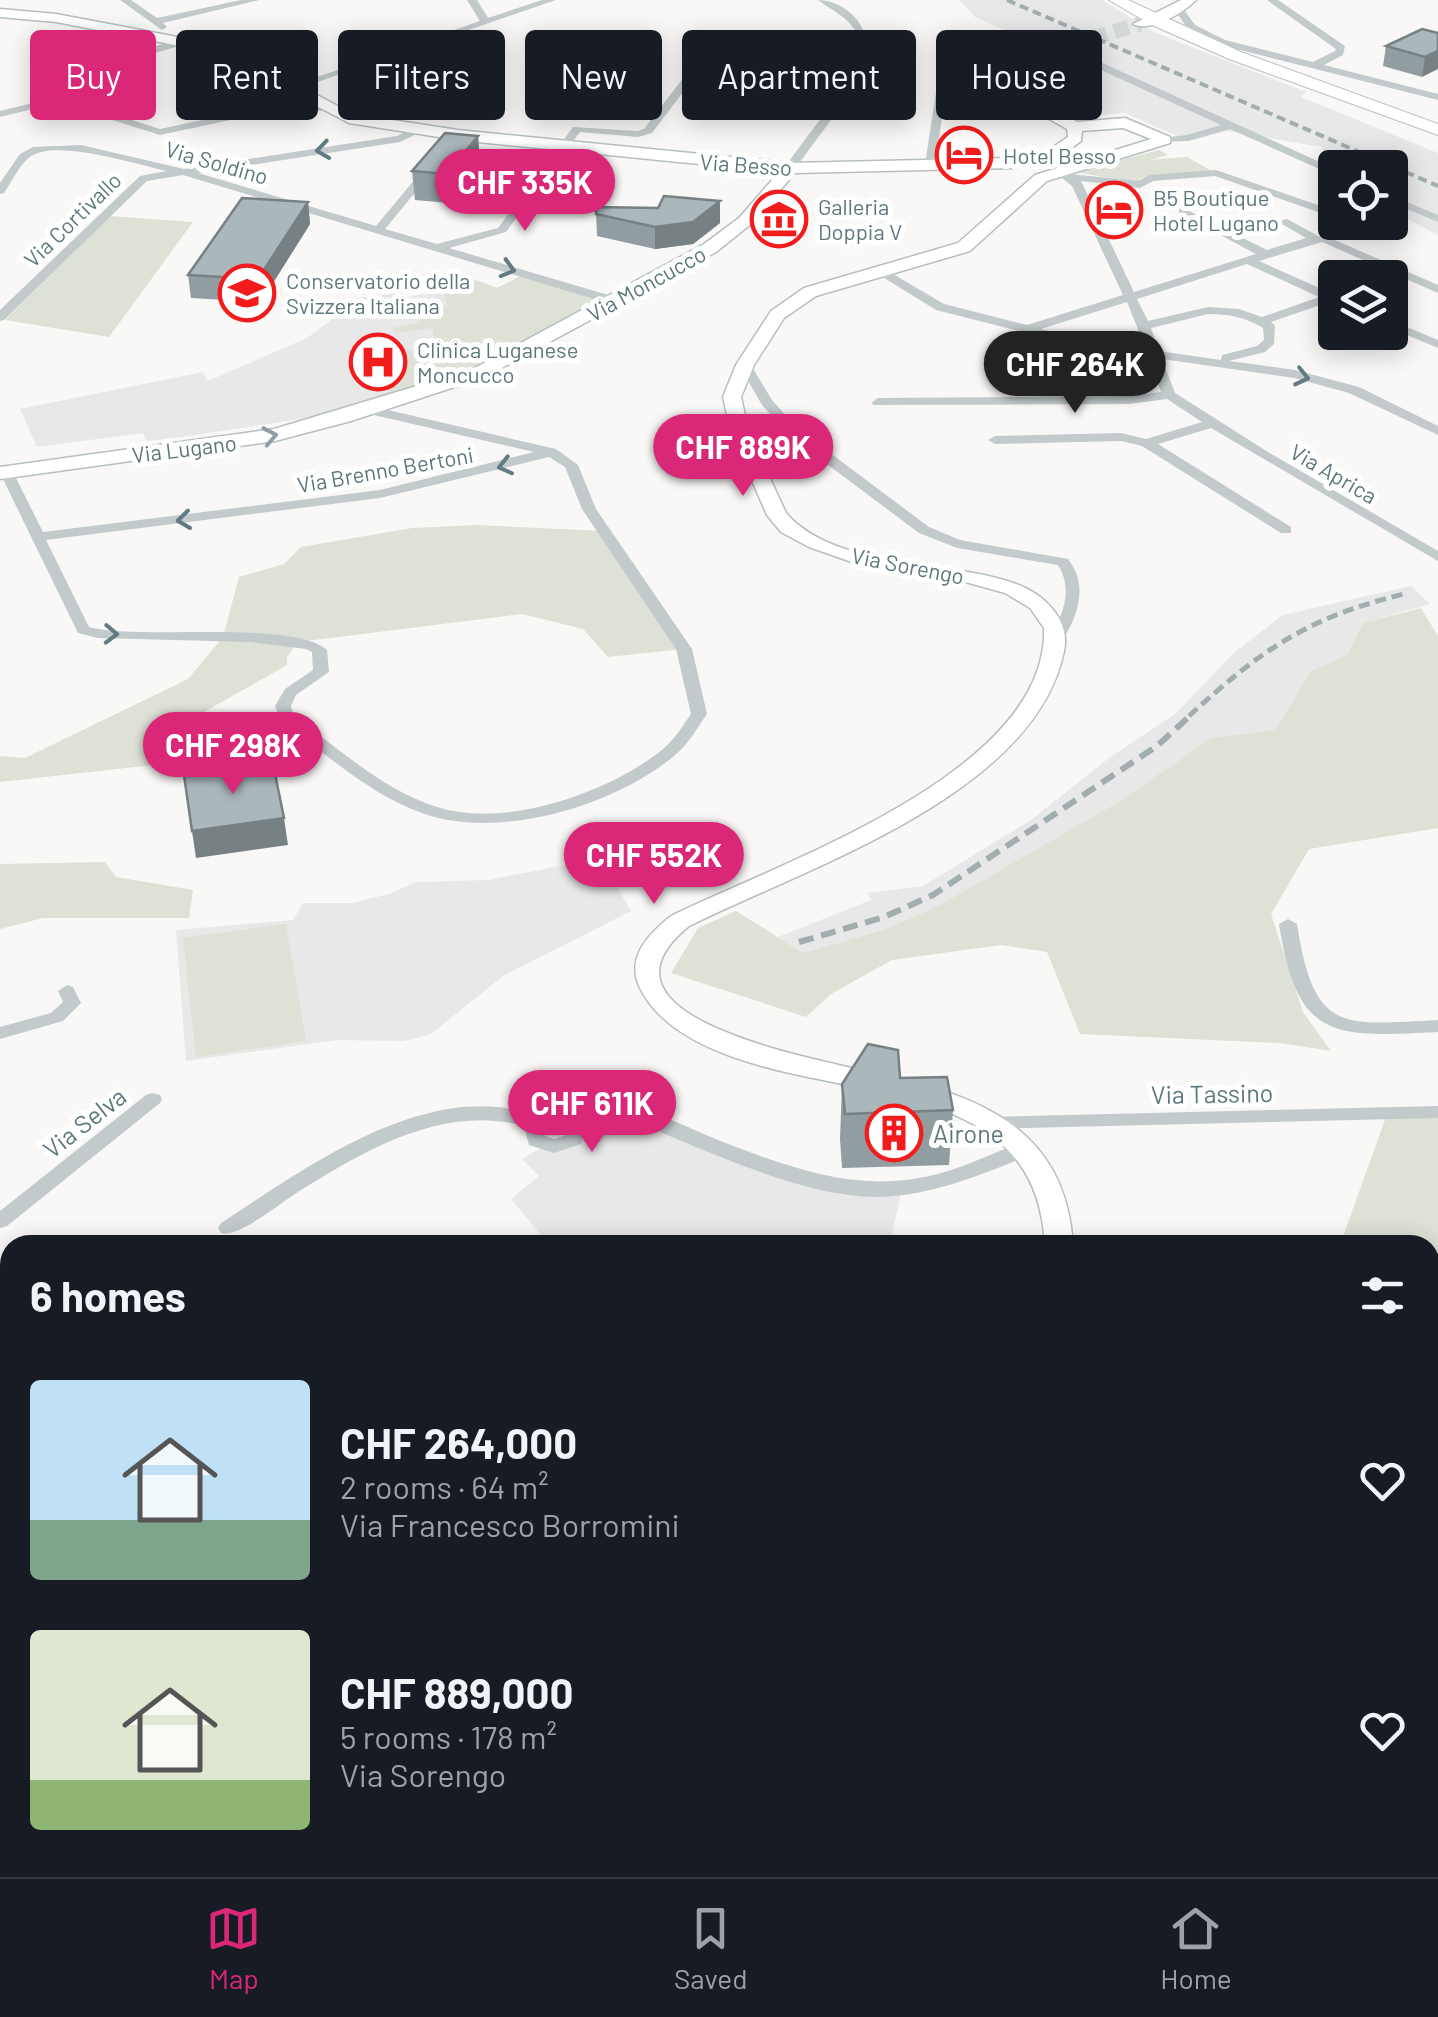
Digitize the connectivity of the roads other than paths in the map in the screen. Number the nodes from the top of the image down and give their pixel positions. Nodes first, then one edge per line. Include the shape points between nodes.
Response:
1 (125, 0) edge
2 (254, 0) edge
3 (472, 0) edge
4 (551, 0) edge
5 (824, 0) edge
6 (1272, 0) edge
7 (1120, 2) edge
8 (1179, 3) edge
9 (0, 12) edge
10 (484, 21) junction
11 (154, 22) junction
12 (1146, 22) junction
13 (176, 37) edge
14 (176, 41) edge
15 (1102, 67) edge
16 (1312, 67) junction
17 (318, 78) edge
18 (682, 87) edge
19 (1434, 94) edge
20 (318, 103) edge
21 (30, 107) edge
22 (325, 108) junction
23 (0, 114) edge
24 (122, 120) edge
25 (937, 120) edge
26 (1062, 120) edge
27 (1229, 126) junction
28 (1074, 127) junction
29 (417, 130) junction
30 (1438, 130) edge
31 (458, 135) junction
32 (1165, 140) junction
33 (566, 147) junction
34 (446, 149) edge
35 (434, 163) edge
36 (930, 164) junction
37 (1318, 165) edge
38 (791, 168) junction
39 (180, 171) junction
40 (1065, 174) junction
41 (0, 191) edge
42 (1408, 206) edge
43 (1318, 208) edge
44 (1183, 211) dead end
45 (1438, 219) edge
46 (1282, 221) dead end
47 (378, 229) junction
48 (1316, 238) junction
49 (436, 248) junction
50 (1266, 254) junction
51 (1248, 260) junction
52 (879, 271) junction
53 (1438, 289) edge
54 (1318, 292) edge
55 (1131, 297) junction
56 (611, 300) junction
57 (1318, 303) edge
58 (0, 317) edge
59 (1262, 321) junction
60 (1144, 326) junction
61 (1022, 331) junction
62 (1408, 332) edge
63 (1438, 344) edge
64 (1152, 355) junction
65 (1206, 361) junction
66 (744, 364) junction
67 (1170, 394) junction
68 (878, 402) dead end
69 (366, 410) junction
70 (1212, 423) junction
71 (1438, 431) edge
72 (996, 440) dead end
73 (1147, 444) junction
74 (550, 452) junction
75 (4, 473) edge
76 (1286, 530) dead end
77 (36, 537) junction
78 (1438, 557) edge
79 (1056, 640) junction
80 (1288, 924) dead end
81 (67, 991) dead end
82 (1438, 1026) edge
83 (0, 1033) edge
84 (153, 1100) dead end
85 (1438, 1112) edge
86 (988, 1122) junction
87 (536, 1123) junction
88 (575, 1124) junction
89 (1025, 1149) junction
90 (0, 1220) edge
91 (228, 1228) dead end
92 (1057, 1235) edge

1 - 11 street
2 - 11 street
3 - 10 street
4 - 10 street
5 - 38 street via 856,22 864,52 858,72
6 - 16 street via 1340,48
7 - 8 main road
7 - 12 main road
8 - 12 main road
8 - 16 street via 1190,27 1207,37
9 - 14 main road, Via Besso
10 - 17 street
11 - 13 street
12 - 30 main road
15 - 27 street
16 - 19 street
18 - 33 street via 648,132 577,129
20 - 22 main road, Via Besso
21 - 23 street
22 - 24 street via 277,107 160,132
22 - 29 main road, Via Besso
25 - 36 street
26 - 28 main road
27 - 32 street
27 - 37 street
28 - 32 main road via 1125,123
28 - 36 main road, Via Besso via 1072,143 1039,158
29 - 31 main road, Via Besso
29 -> 39 street, Via Cortivallo via 400,139
31 - 33 main road, Via Besso
31 - 34 street
32 - 40 main road, Via Sorengo
33 - 38 main road, Via Besso
33 - 49 street via 502,230
35 - 47 street
36 - 38 main road, Via Besso
38 - 56 main road, Via Moncucco via 744,222 710,248
39 - 41 street, Via Soldino via 50,146 24,156
39 - 47 street, Via Soldino
39 - 58 street, Via Cortivallo via 136,184
40 - 43 street via 1140,185 1150,178 1216,173
40 - 52 main road, Via Sorengo via 1025,190 964,248
40 - 55 street
42 - 45 street
44 - 50 street
46 - 48 street
47 - 49 street, Via Soldino
48 - 50 street
48 - 53 street
49 -> 56 street, Via Soldino
50 - 51 street
51 - 54 street
51 - 55 street
52 - 61 street via 940,308
52 - 66 main road, Via Sorengo via 810,292 788,306
55 - 60 street
55 - 61 street
56 - 69 main road, Via Moncucco via 479,374
57 - 59 street
59 - 60 street via 1219,309
59 - 65 street via 1271,333 1261,349
60 - 64 street
61 - 64 street
62 - 63 street
64 - 65 street
64 - 67 street
65 -> 71 street via 1354,390
66 - 79 street via 793,432 924,530 956,544 1063,562 1072,578 1070,616
66 - 79 main road, Via Sorengo via 732,397 740,433 788,528 870,562 1012,589 1044,611
67 - 68 street
67 - 70 street, Via Aprica
69 - 74 street, Via Brenno Bertoni
75 -> 69 main road, Via Lugano via 275,436
70 - 73 street
70 - 78 street, Via Aprica
72 - 73 street via 1121,438
73 - 76 street
74 -> 77 street, Via Brenno Bertoni via 380,494
77 -> 74 street via 83,630 298,642 319,650 320,672 290,692 287,719 431,812 474,818 522,814 633,776 668,754 699,714 690,667 668,620 589,509 571,465
75 - 77 street
79 - 86 main road via 1029,714 1002,744 903,816 704,908 665,933 648,956 658,1001 717,1040 932,1096
80 - 82 street via 1300,976 1323,1016 1343,1028
81 - 83 street via 72,1003 57,1017
84 - 90 street, Via Selva
85 - 86 street, Via Tassino
86 - 89 main road
87 - 88 street via 553,1116
87 - 88 street via 536,1140 554,1146 574,1138
87 - 91 street via 506,1114 420,1120 342,1158
88 - 89 street via 628,1112 832,1186 875,1190 949,1178
89 - 92 main road via 1054,1190

